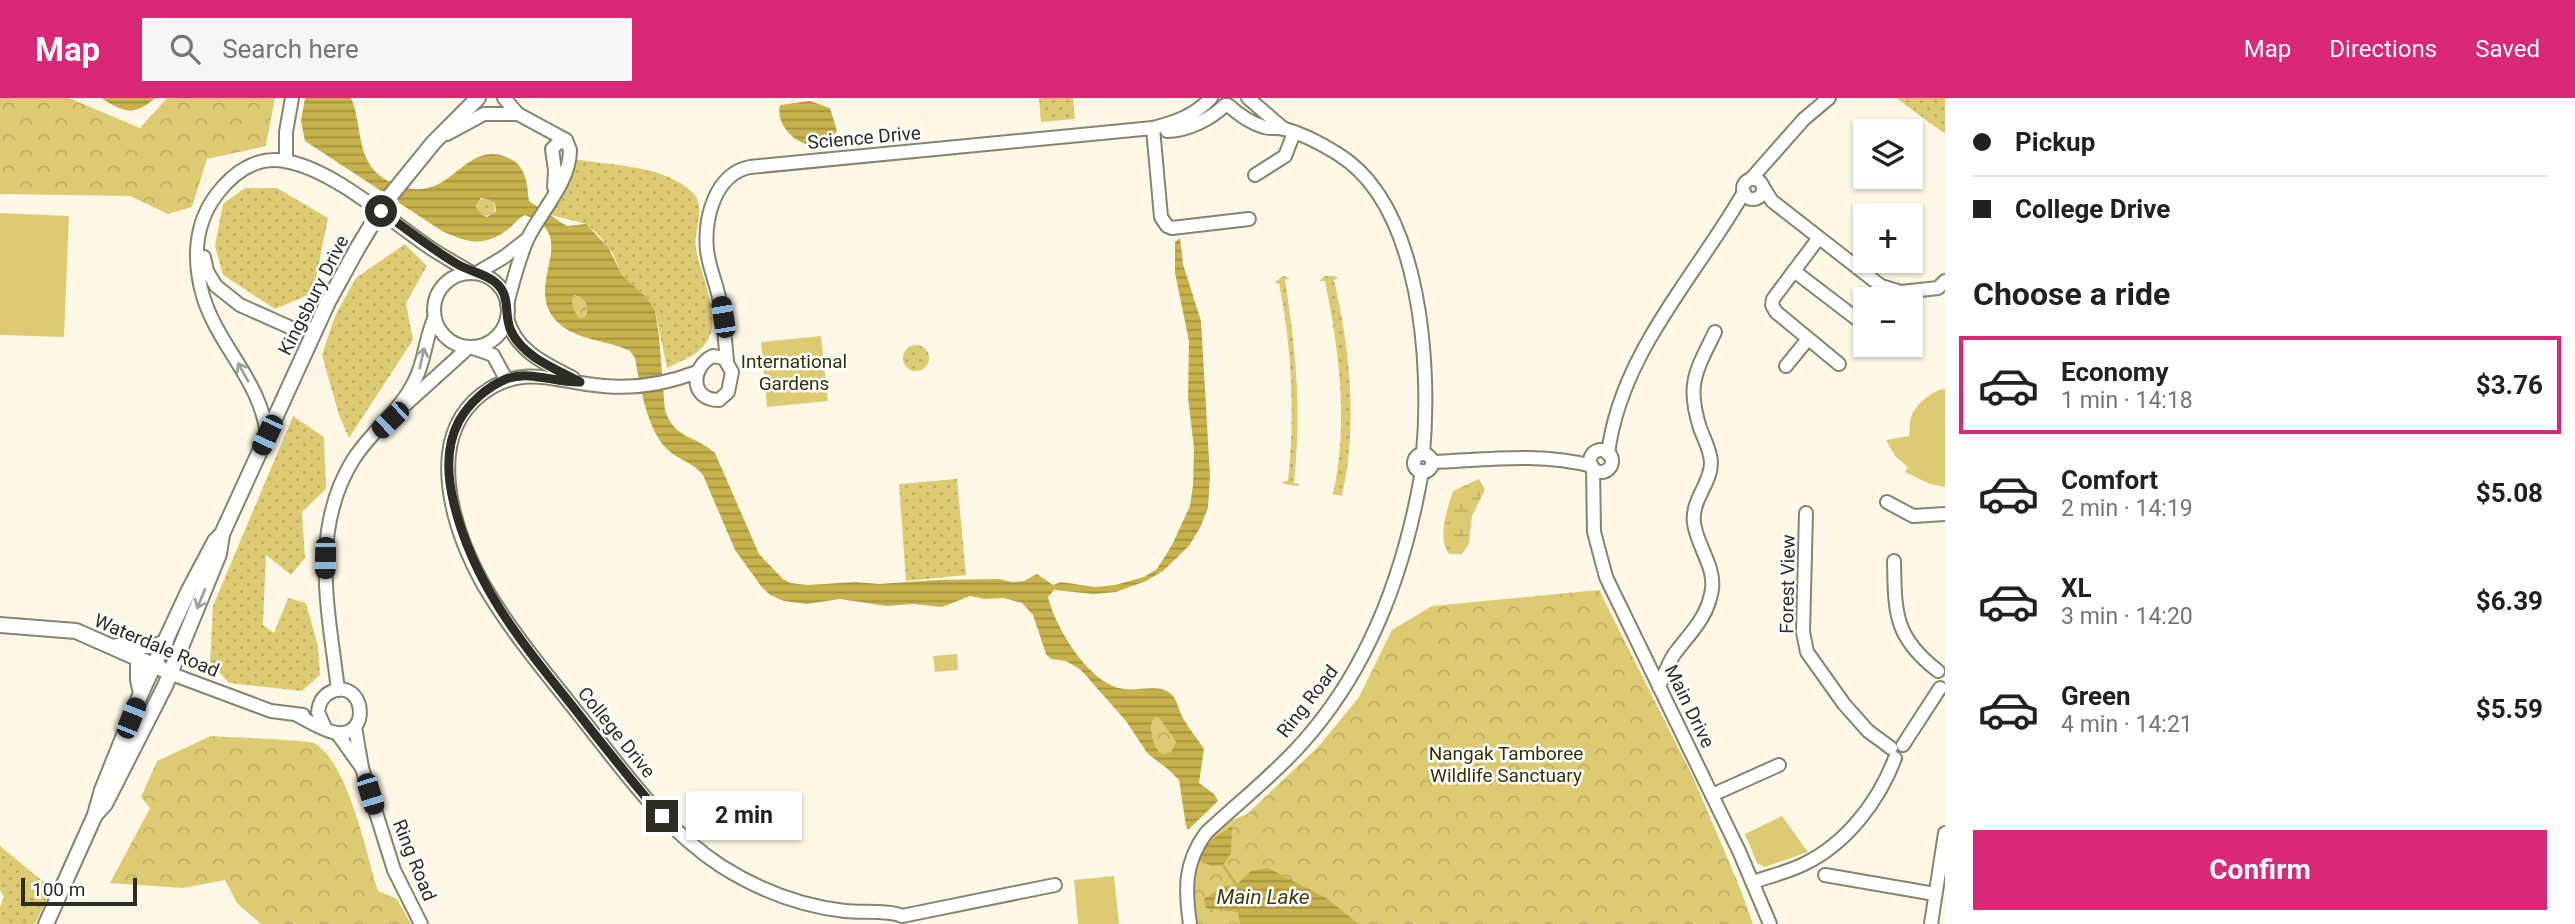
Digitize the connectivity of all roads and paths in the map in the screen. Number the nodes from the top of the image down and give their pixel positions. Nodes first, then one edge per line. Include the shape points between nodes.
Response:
1 (292, 98) edge
2 (478, 98) edge
3 (504, 98) edge
4 (1211, 98) edge
5 (1248, 98) edge
6 (1829, 98) edge
7 (1227, 101) edge
8 (519, 114) junction
9 (536, 124) junction
10 (1185, 124) junction
11 (1153, 128) junction
12 (1289, 131) junction
13 (566, 140) junction
14 (434, 142) junction
15 (552, 149) junction
16 (570, 156) junction
17 (286, 161) junction
18 (1255, 175) dead end
19 (1755, 190) junction
20 (549, 204) junction
21 (1249, 219) dead end
22 (202, 222) junction
23 (528, 237) junction
24 (1818, 239) junction
25 (427, 246) junction
26 (1794, 271) junction
27 (474, 273) junction
28 (445, 282) junction
29 (1943, 282) edge
30 (508, 304) junction
31 (1853, 316) edge
32 (723, 317) junction
33 (507, 318) junction
34 (434, 319) junction
35 (316, 328) junction
36 (1715, 332) dead end
37 (1808, 339) junction
38 (470, 348) junction
39 (713, 356) junction
40 (727, 361) junction
41 (1839, 364) dead end
42 (1786, 366) dead end
43 (697, 372) junction
44 (506, 379) junction
45 (580, 382) junction
46 (668, 382) junction
47 (699, 389) junction
48 (375, 434) junction
49 (267, 435) junction
50 (1598, 461) junction
51 (1425, 463) junction
52 (1887, 502) dead end
53 (1806, 513) dead end
54 (1945, 514) edge
55 (222, 534) junction
56 (1894, 561) dead end
57 (0, 625) edge
58 (166, 642) junction
59 (112, 646) junction
60 (138, 658) junction
61 (155, 666) junction
62 (1941, 669) edge
63 (169, 673) junction
64 (1659, 687) junction
65 (1943, 689) edge
66 (338, 690) junction
67 (141, 693) junction
68 (318, 706) junction
69 (297, 715) junction
70 (355, 727) junction
71 (331, 730) junction
72 (1896, 750) junction
73 (1779, 765) dead end
74 (362, 768) junction
75 (1712, 795) junction
76 (95, 816) junction
77 (1945, 833) edge
78 (1825, 875) dead end
79 (1753, 882) junction
80 (1055, 885) dead end
81 (1939, 905) edge
82 (46, 924) edge
83 (421, 924) edge
84 (1190, 924) edge
85 (1770, 924) edge
86 (1931, 924) edge

1 - 17 street
2 - 14 main road, Kingsbury Drive
3 - 8 street
4 - 10 street
5 - 12 street, Ring Road
6 - 19 street, Main Drive via 1767,161
7 - 10 street, Science Drive via 1216,114
7 - 12 street, Ring Road via 1237,113 1265,127
8 - 9 street
8 - 14 street via 484,114
9 - 13 street
9 - 15 street
10 - 11 street, Science Drive via 1168,132
11 - 21 street via 1161,216 1167,226
11 - 32 street, Science Drive via 739,170 727,177 717,192 707,234
12 - 18 street via 1285,156
12 - 51 street, Ring Road via 1325,146 1358,169 1377,192 1397,231 1420,321 1426,389
13 - 15 street
13 - 16 street
14 - 35 main road, Kingsbury Drive, bridge via 386,201
15 - 16 street
15 - 20 street via 555,177
16 - 20 street
17 - 22 street via 250,166 228,179
17 - 25 street via 341,186
19 - 24 street
19 - 50 street, Main Drive via 1736,206 1703,254 1633,370
20 - 23 street
22 - 35 street via 207,271 225,295 296,330
49 -> 22 street via 261,403 204,300 196,242
23 - 27 street
23 - 30 street
24 - 26 street
24 - 29 street via 1876,284 1894,289
25 - 27 street
25 - 28 street via 444,269
26 - 31 street
26 - 37 street via 1772,305
27 - 28 street via 462,273
27 - 30 street via 494,281
28 - 34 street via 436,295
30 - 33 street
32 - 39 street, Science Drive
32 - 40 street, Science Drive
33 - 38 street via 495,339
33 - 45 street, College Drive via 521,345
34 - 38 street via 446,339
48 -> 34 street via 415,380
35 - 49 main road, Kingsbury Drive
36 - 64 street via 1692,390 1712,466 1695,503 1694,517 1711,575 1710,599 1703,619 1674,655
37 - 41 street
37 - 42 street
38 - 44 street via 493,355
38 - 48 street
39 - 40 street
39 - 43 street
40 - 47 street via 732,379 728,393 712,400
43 - 46 street, College Drive
43 - 47 street
44 - 45 street, College Drive via 542,376
44 - 80 street, College Drive via 464,413 449,450 451,494 469,553 529,652 674,830 755,885 825,908 902,916
45 - 46 street, College Drive via 606,387
46 - 47 street, College Drive
48 - 66 street via 341,484 325,542
49 - 55 main road, Kingsbury Drive
50 - 51 street via 1515,458
50 - 64 street, Main Drive via 1593,500 1595,543 1606,577
51 - 84 street, Ring Road via 1405,551 1371,642 1336,701 1301,744 1198,843 1185,882
52 - 54 street via 1913,516
53 - 72 street, Forest View via 1803,632 1807,652 1868,731
55 - 58 main road, Kingsbury Drive via 189,590
55 -> 63 main road, Kingsbury Drive via 219,554
56 - 62 street via 1895,602 1905,637 1922,659
57 - 59 main road, Waterdale Road via 67,630
58 - 59 main road
58 - 61 main road, Kingsbury Drive
59 - 60 main road, Waterdale Road
60 - 61 main road, Waterdale Road
60 - 67 main road
61 - 63 main road, Waterdale Road
61 - 67 main road, Kingsbury Drive
62 - 65 street via 1935,678
63 - 69 street, Waterdale Road via 251,704
63 - 76 main road, Kingsbury Drive
64 - 75 street, Main Drive
65 - 72 street
66 - 68 street via 329,692
66 - 70 street via 359,701 361,713
67 - 76 main road, Kingsbury Drive
68 - 69 street via 309,714
68 - 71 street via 319,718
69 - 71 street, Waterdale Road
70 - 71 street via 344,733
70 - 74 street, Ring Road
71 - 74 street, Ring Road
72 - 79 street via 1876,794 1835,845 1803,864
73 - 75 street
74 - 83 street, Ring Road via 394,870
75 - 79 street, Main Drive
76 - 82 main road, Kingsbury Drive
77 - 81 street
78 - 81 street
79 - 85 street, Main Drive
81 - 86 street

